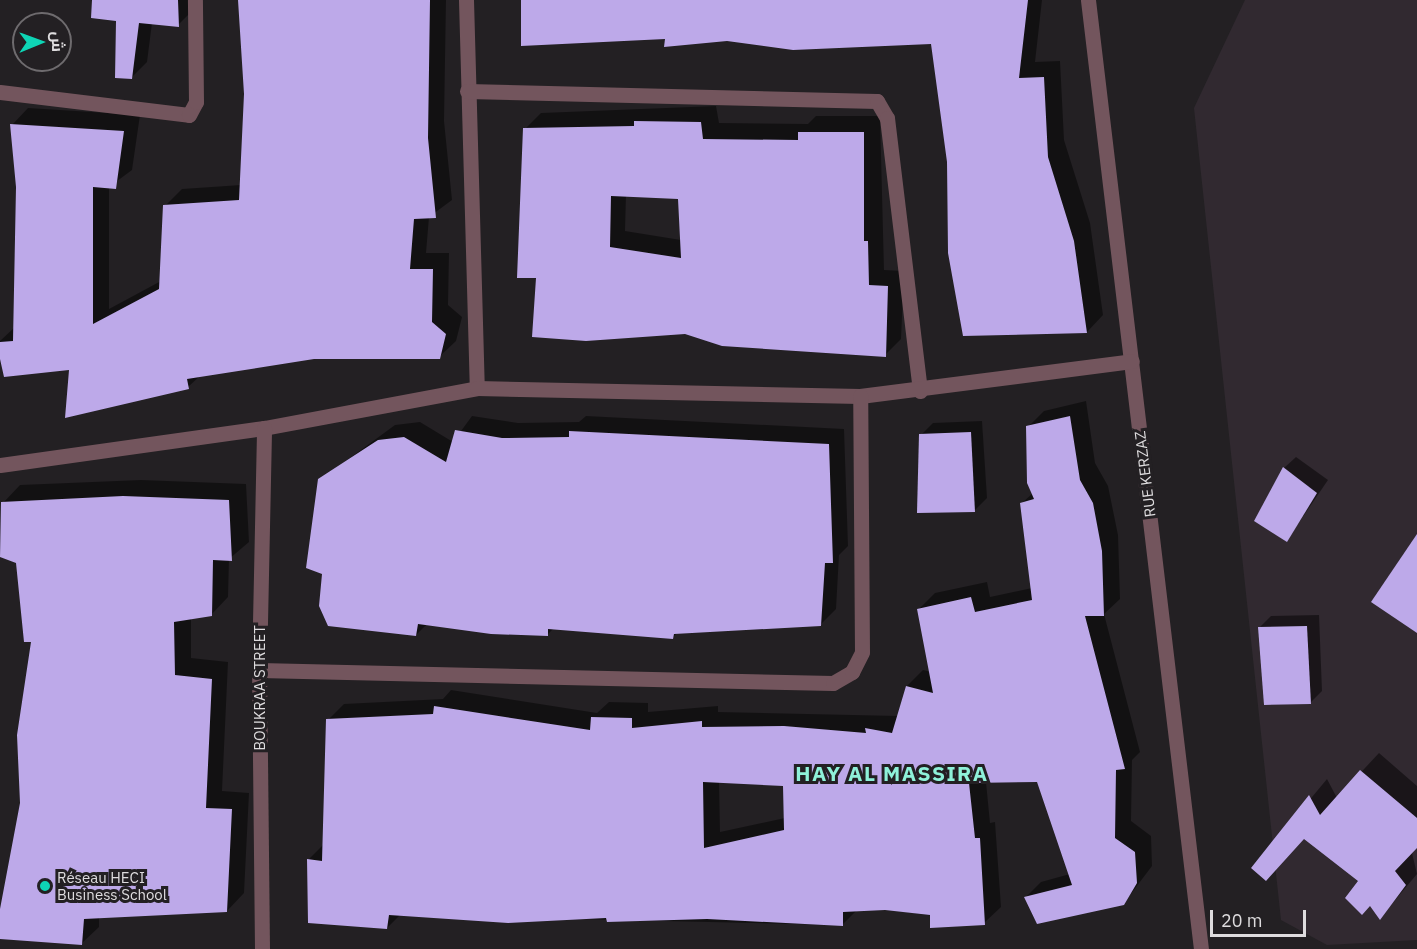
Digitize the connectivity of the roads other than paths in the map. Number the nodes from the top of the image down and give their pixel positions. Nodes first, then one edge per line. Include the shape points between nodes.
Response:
1 (195, 0) edge
2 (466, 0) edge
3 (1088, 0) edge
4 (0, 92) edge
5 (467, 92) junction
6 (1132, 361) junction
7 (477, 388) junction
8 (920, 391) junction
9 (860, 396) junction
10 (264, 428) junction
11 (0, 465) edge
12 (259, 670) junction
13 (262, 949) edge
14 (1201, 949) edge

1 - 4 street via 196,102 189,115
2 - 5 street
3 - 6 street, RUE KERZAZ
5 - 7 street
5 - 8 street via 877,100 887,118
6 - 8 street
6 - 14 street, RUE KERZAZ
7 - 9 street
7 - 10 street
8 - 9 street
9 - 12 street via 862,652 852,672 833,683
10 - 11 street
10 - 12 street, BOUKRAA STREET
12 - 13 street, BOUKRAA STREET

